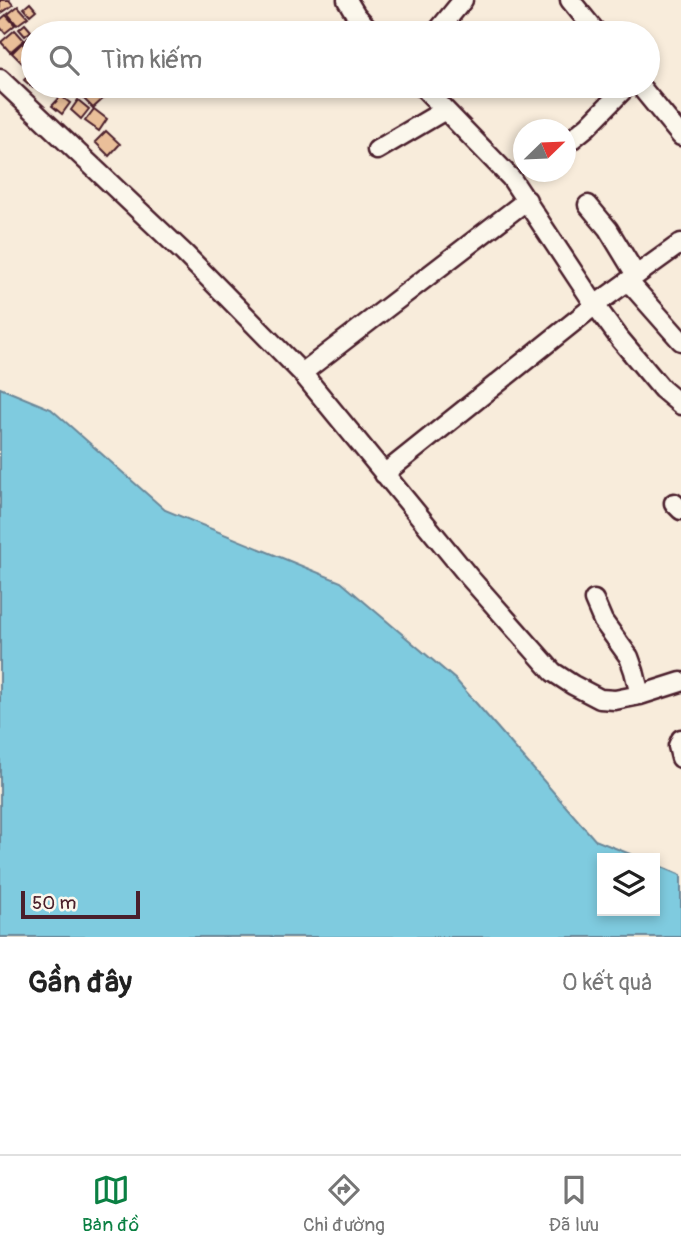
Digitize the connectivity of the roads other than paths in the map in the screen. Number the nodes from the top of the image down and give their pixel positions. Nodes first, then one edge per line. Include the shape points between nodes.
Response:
1 (347, 0) edge
2 (463, 0) edge
3 (570, 0) edge
4 (361, 21) edge
5 (446, 21) edge
6 (587, 21) edge
7 (0, 79) edge
8 (434, 98) edge
9 (615, 98) edge
10 (650, 98) edge
11 (445, 110) junction
12 (576, 135) edge
13 (681, 136) edge
14 (377, 150) dead end
15 (513, 171) edge
16 (520, 182) edge
17 (527, 200) junction
18 (588, 205) dead end
19 (681, 243) edge
20 (632, 278) junction
21 (595, 305) junction
22 (681, 341) edge
23 (302, 373) junction
24 (681, 405) edge
25 (384, 474) junction
26 (594, 600) dead end
27 (681, 682) edge
28 (640, 695) junction
29 (681, 739) edge
30 (681, 758) edge

1 - 4 street
2 - 5 street
3 - 6 street
7 - 23 street via 184,253
8 - 11 street
9 - 12 street
10 - 13 street
11 - 14 street
11 - 15 street
16 - 17 street
17 - 21 street
17 - 23 street
18 - 20 street via 608,229
19 - 20 street
20 - 21 street
20 - 22 street
21 - 24 street
21 - 25 street
23 - 25 street
25 - 28 street via 553,671 600,699
26 - 28 street via 628,657
27 - 28 street
29 - 30 street

